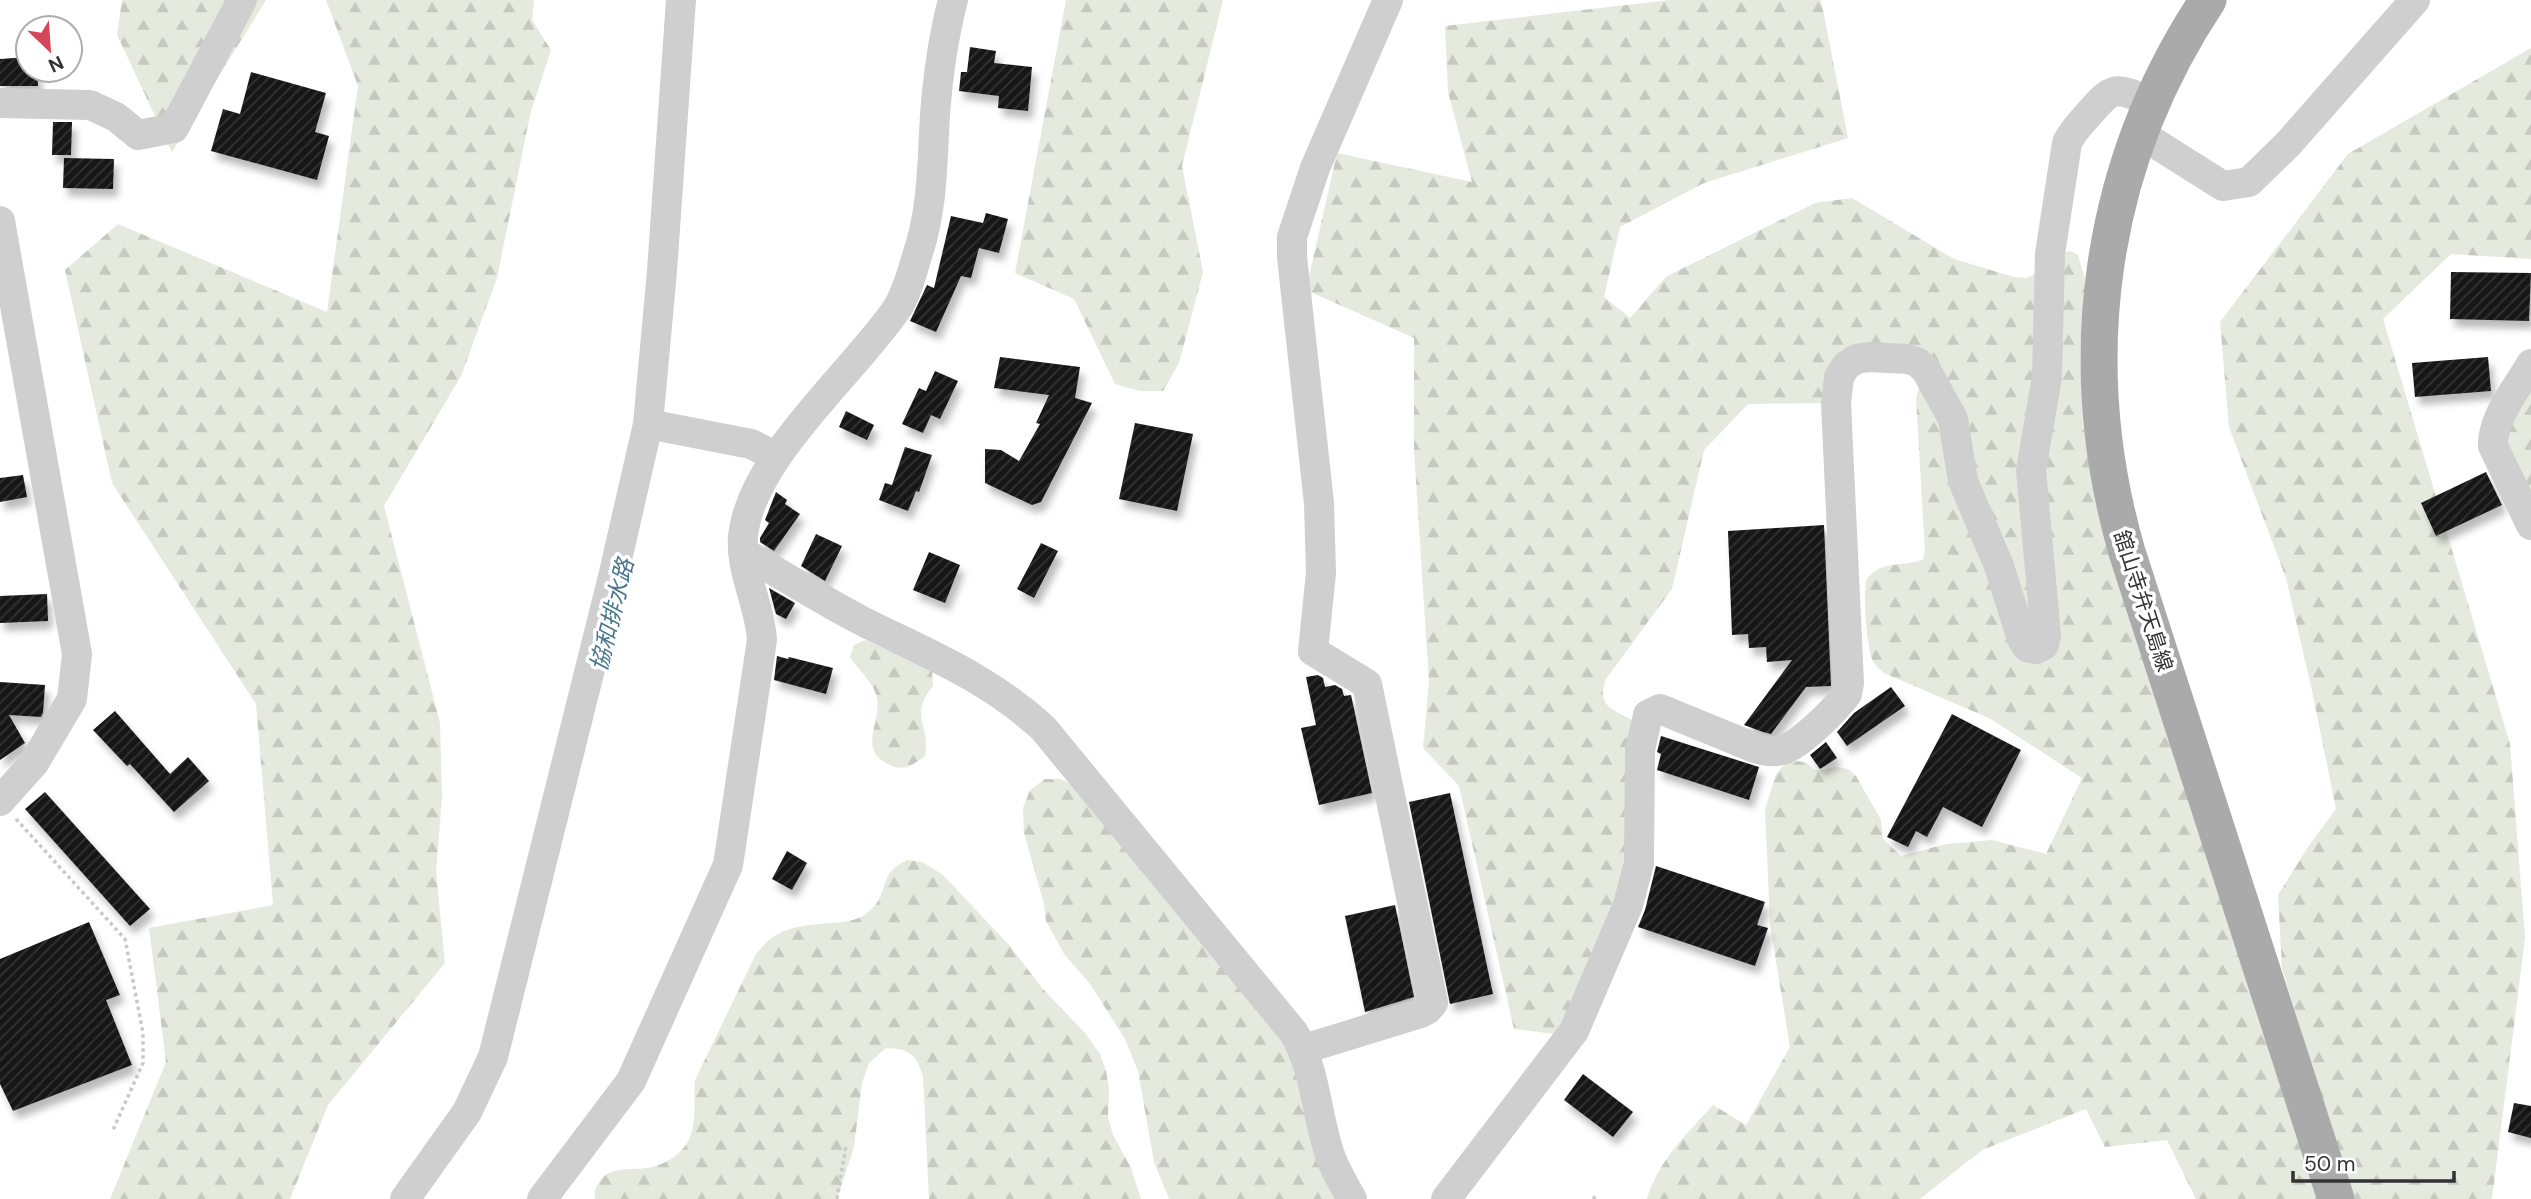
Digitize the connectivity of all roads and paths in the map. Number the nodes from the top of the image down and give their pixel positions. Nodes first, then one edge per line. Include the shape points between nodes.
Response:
1 (242, 0) edge
2 (681, 0) edge
3 (953, 0) edge
4 (1388, 0) edge
5 (2208, 0) edge
6 (2416, 0) edge
7 (0, 103) edge
8 (2145, 118) junction
9 (0, 221) edge
10 (2531, 364) edge
11 (657, 426) junction
12 (775, 456) junction
13 (2531, 525) edge
14 (744, 553) junction
15 (4, 806) edge
16 (1304, 1049) junction
17 (112, 1132) dead end
18 (846, 1146) dead end
19 (1597, 1194) dead end
20 (405, 1199) edge
21 (542, 1199) edge
22 (837, 1199) edge
23 (1352, 1199) edge
24 (1446, 1199) edge
25 (1593, 1199) edge
26 (2336, 1199) edge

1 - 7 street via 174,128 138,135 116,117 90,105
2 - 11 street via 662,271
3 - 12 street via 942,42 932,192 918,254 897,308
4 - 16 street via 1315,168 1292,237 1292,257 1320,503 1321,573 1313,651 1367,684 1433,1003 1421,1013
5 - 8 main road, 舘山寺弁天島線
6 - 8 street via 2249,183 2223,186
8 - 24 street via 2128,92 2109,92 2067,143 2050,254 2047,377 2031,470 2044,645 2027,648 2021,639 1999,566 1963,481 1953,419 1926,370 1907,359 1856,359 1839,377 1836,403 1847,694 1797,741 1784,750 1769,752 1660,709 1648,715 1640,750 1639,863 1628,905 1574,1031
8 - 26 main road, 舘山寺弁天島線 via 2114,217 2101,293 2098,391 2110,488
9 - 15 street via 77,654 72,699
10 - 13 street via 2497,423 2493,446
11 - 12 street via 751,444
11 - 20 street via 607,603 493,1057 467,1112
12 - 14 street via 746,520
14 - 16 street via 861,620 973,675 1021,708 1043,728
14 - 21 street via 762,640 728,865 631,1081
15 - 17 path via 125,939 143,1033 143,1063
16 - 23 street via 1328,1150
18 - 22 path
19 - 25 path

